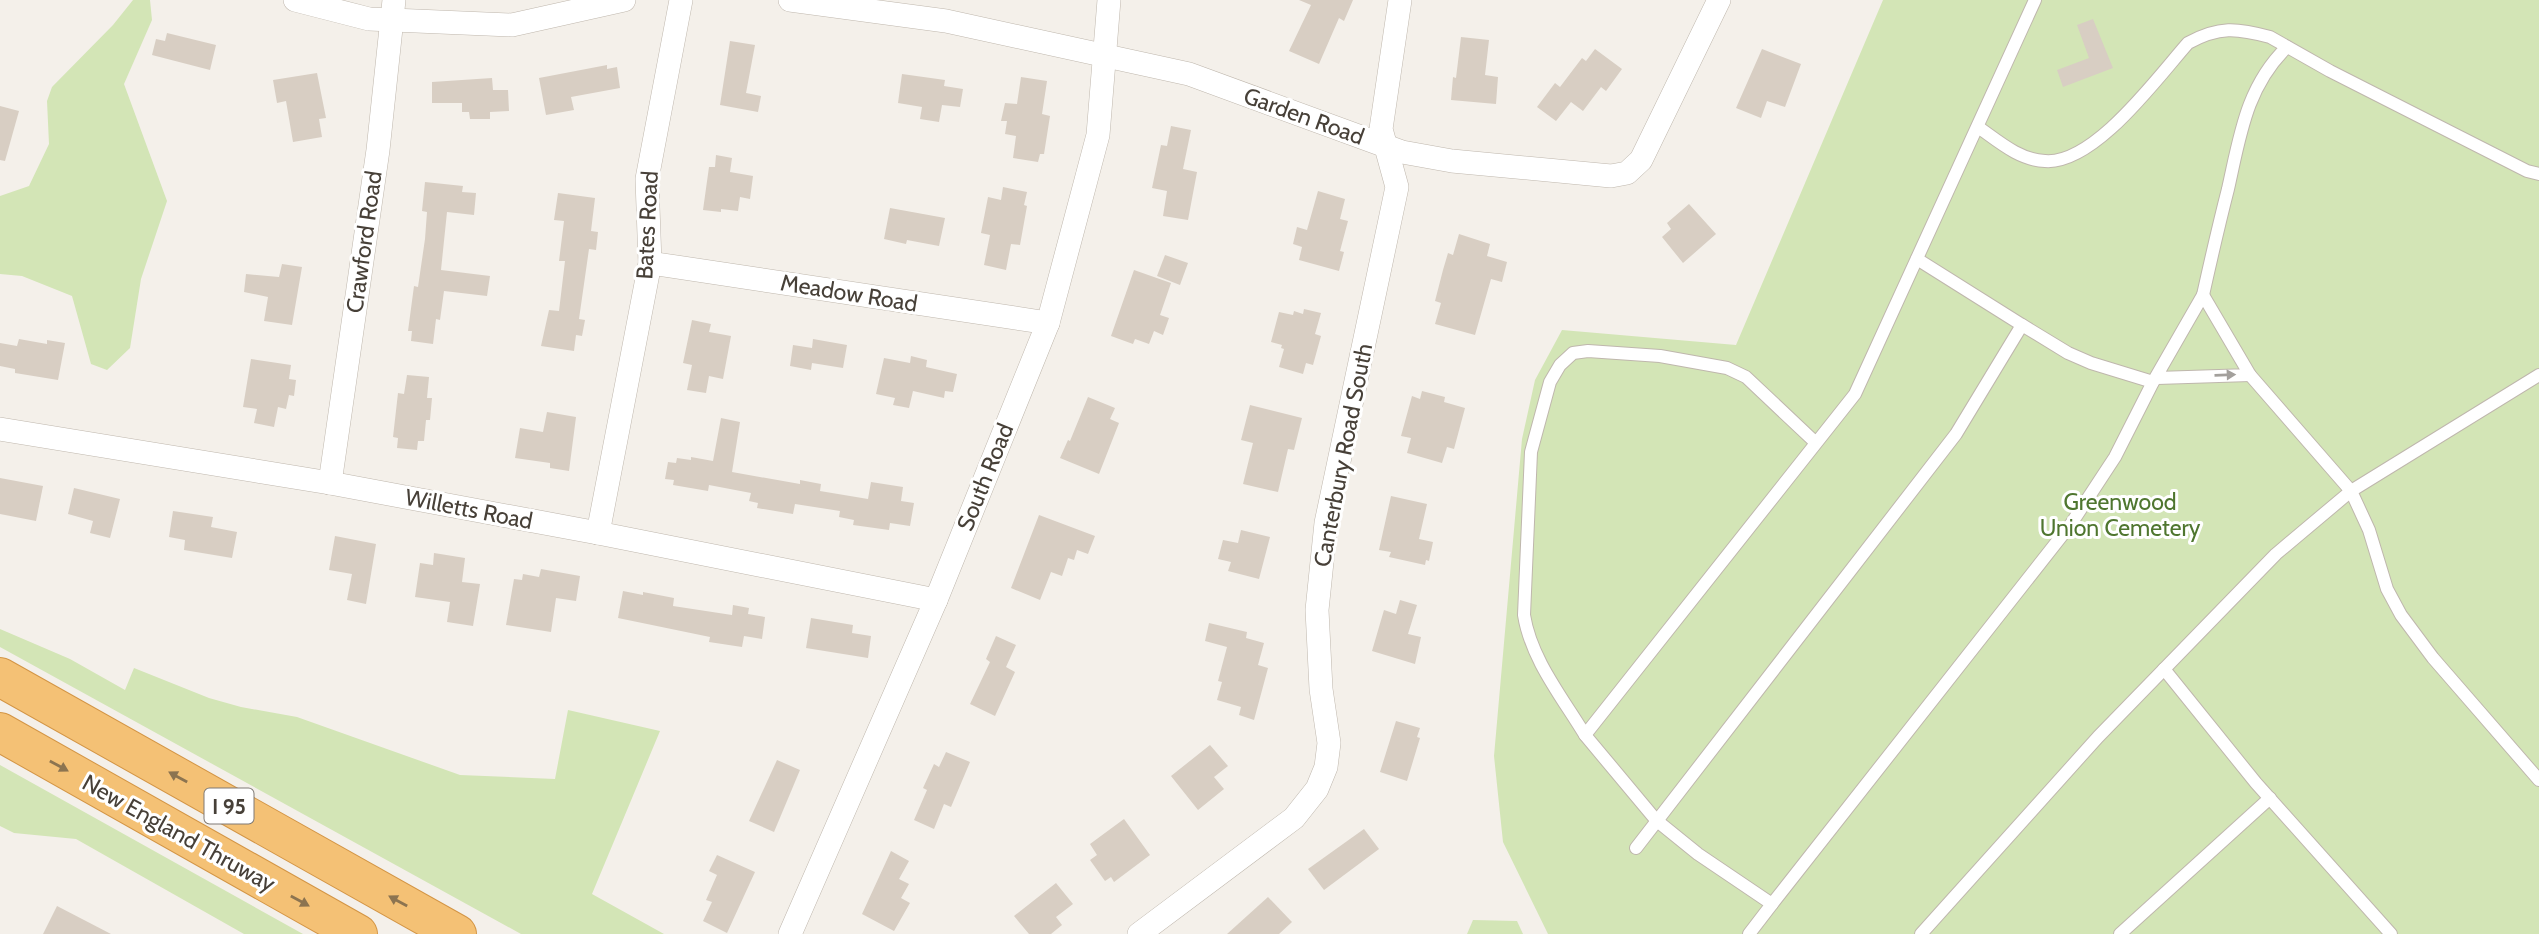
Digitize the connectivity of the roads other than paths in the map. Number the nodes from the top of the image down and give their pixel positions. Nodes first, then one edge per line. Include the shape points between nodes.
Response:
1 (295, 0) edge
2 (624, 0) edge
3 (681, 0) edge
4 (790, 0) edge
5 (1109, 0) edge
6 (1400, 0) edge
7 (1719, 0) edge
8 (2035, 0) edge
9 (393, 10) edge
10 (2287, 47) junction
11 (1106, 55) junction
12 (1978, 127) junction
13 (1384, 145) junction
14 (2539, 174) edge
15 (1917, 260) junction
16 (650, 263) junction
17 (2203, 295) junction
18 (1048, 323) junction
19 (2022, 326) junction
20 (2539, 374) edge
21 (2250, 375) junction
22 (2155, 380) junction
23 (0, 429) edge
24 (1816, 443) junction
25 (330, 483) junction
26 (2351, 491) junction
27 (598, 533) junction
28 (936, 600) junction
29 (2164, 669) junction
30 (0, 677) edge
31 (0, 732) edge
32 (1585, 735) junction
33 (2539, 780) edge
34 (2270, 798) junction
35 (1656, 820) junction
36 (1636, 848) dead end
37 (1772, 904) junction
38 (359, 934) edge
39 (457, 934) edge
40 (790, 934) edge
41 (1139, 934) edge
42 (1749, 934) edge
43 (1921, 934) edge
44 (2120, 934) edge
45 (2391, 934) edge

1 - 9 street via 369,19
2 - 9 street via 512,25
3 - 16 street, Bates Road via 647,178
4 - 11 street, Garden Road via 946,21
5 - 11 street, South Road
6 - 13 street, Canterbury Road South via 1381,129
7 - 13 street, Garden Road via 1641,160 1627,173 1611,176 1452,161
8 - 12 lane
9 - 25 street, Crawford Road via 378,150
10 - 12 lane via 2244,30 2203,35 2188,43 2116,124 2079,154 2063,160 2027,158
10 - 14 lane
10 - 17 lane via 2259,81 2244,119
11 - 13 street, Garden Road via 1189,74
11 - 18 street, South Road via 1098,135
12 - 15 lane
13 - 41 street, Canterbury Road South via 1397,187 1326,523 1317,610 1329,743 1326,767 1317,789 1294,818
15 - 19 lane
15 - 24 lane via 1855,394
16 - 18 street, Meadow Road
16 - 27 street, Bates Road
17 - 21 lane
17 - 22 lane
18 - 28 street, South Road
19 - 22 lane via 2080,358
19 - 35 lane via 1956,434
20 - 26 lane
22 -> 21 lane
21 - 26 lane
22 - 37 lane via 2115,457 2071,524
23 - 25 street, Willetts Road
24 - 32 lane
24 - 32 lane via 1745,377 1727,368 1660,356 1588,351 1573,353 1560,365 1550,382 1531,453 1524,615 1534,651
25 - 27 street, Willetts Road
26 - 29 lane via 2276,554
26 - 33 lane via 2400,615
27 - 28 street, Willetts Road
28 - 40 street, South Road
29 - 34 lane
29 - 43 lane
39 -> 30 highway, New England Thruway / I 95
31 -> 38 highway, New England Thruway / I 95
32 - 35 lane
34 - 44 lane
34 - 45 lane
35 - 36 lane
35 - 37 lane
37 - 42 lane

